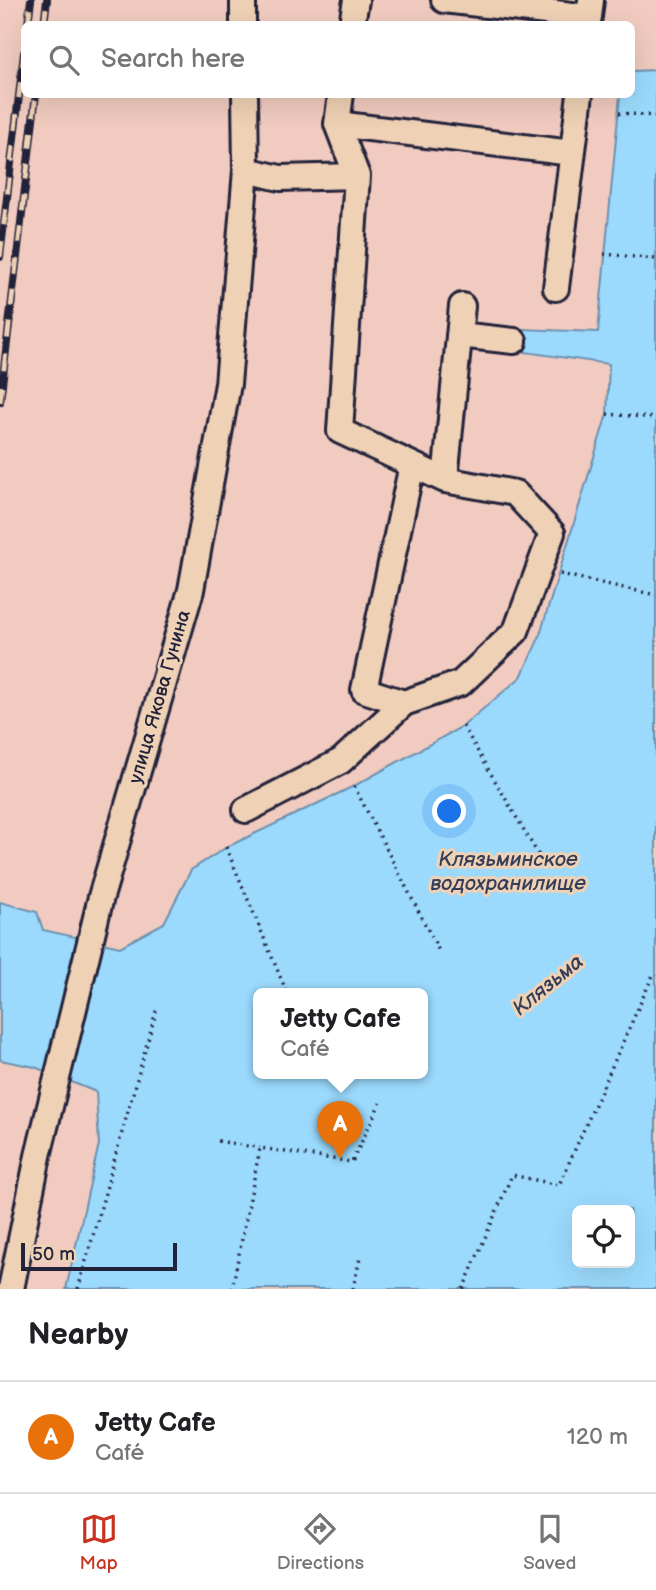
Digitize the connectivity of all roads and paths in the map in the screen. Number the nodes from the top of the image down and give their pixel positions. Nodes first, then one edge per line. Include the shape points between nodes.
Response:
1 (243, 0) edge
2 (356, 0) edge
3 (444, 0) edge
4 (589, 14) edge
5 (243, 21) edge
6 (352, 21) edge
7 (245, 98) edge
8 (340, 98) edge
9 (579, 98) edge
10 (619, 113) dead end
11 (656, 116) edge
12 (337, 124) junction
13 (572, 153) junction
14 (246, 170) junction
15 (357, 176) junction
16 (604, 254) dead end
17 (656, 259) edge
18 (556, 288) dead end
19 (461, 306) dead end
20 (459, 335) junction
21 (514, 341) dead end
22 (607, 414) dead end
23 (656, 418) edge
24 (412, 465) junction
25 (445, 480) junction
26 (560, 573) dead end
27 (656, 595) edge
28 (404, 703) junction
29 (463, 726) dead end
30 (354, 786) dead end
31 (246, 810) dead end
32 (226, 847) dead end
33 (542, 861) dead end
34 (439, 951) dead end
35 (656, 976) edge
36 (285, 988) edge
37 (157, 1008) dead end
38 (380, 1103) dead end
39 (218, 1141) dead end
40 (260, 1148) junction
41 (360, 1258) dead end
42 (11, 1289) edge
43 (78, 1289) edge
44 (232, 1289) edge
45 (353, 1289) edge
46 (463, 1289) edge

1 - 5 street
2 - 6 street
3 - 4 street
7 - 14 street, улица Якова Гунина
8 - 12 street
9 - 13 street
10 - 11 path
12 - 13 street
12 - 15 street
13 - 18 street
14 - 15 street via 280,178
14 - 42 street, улица Якова Гунина via 228,384 191,590 102,897 38,1156
15 - 24 street via 340,431
16 - 17 path
19 - 20 street
20 - 21 street
20 - 25 street
22 - 23 path
24 - 25 street
24 - 28 street via 364,690
25 - 28 street via 515,494 552,533 516,631 461,683
26 - 27 path
28 - 31 street via 341,761
29 - 33 path
30 - 34 path
32 - 36 path
35 - 46 path via 559,1185 512,1175
37 - 43 path
38 - 40 path via 352,1162
39 - 40 path
40 - 44 path
41 - 45 path

